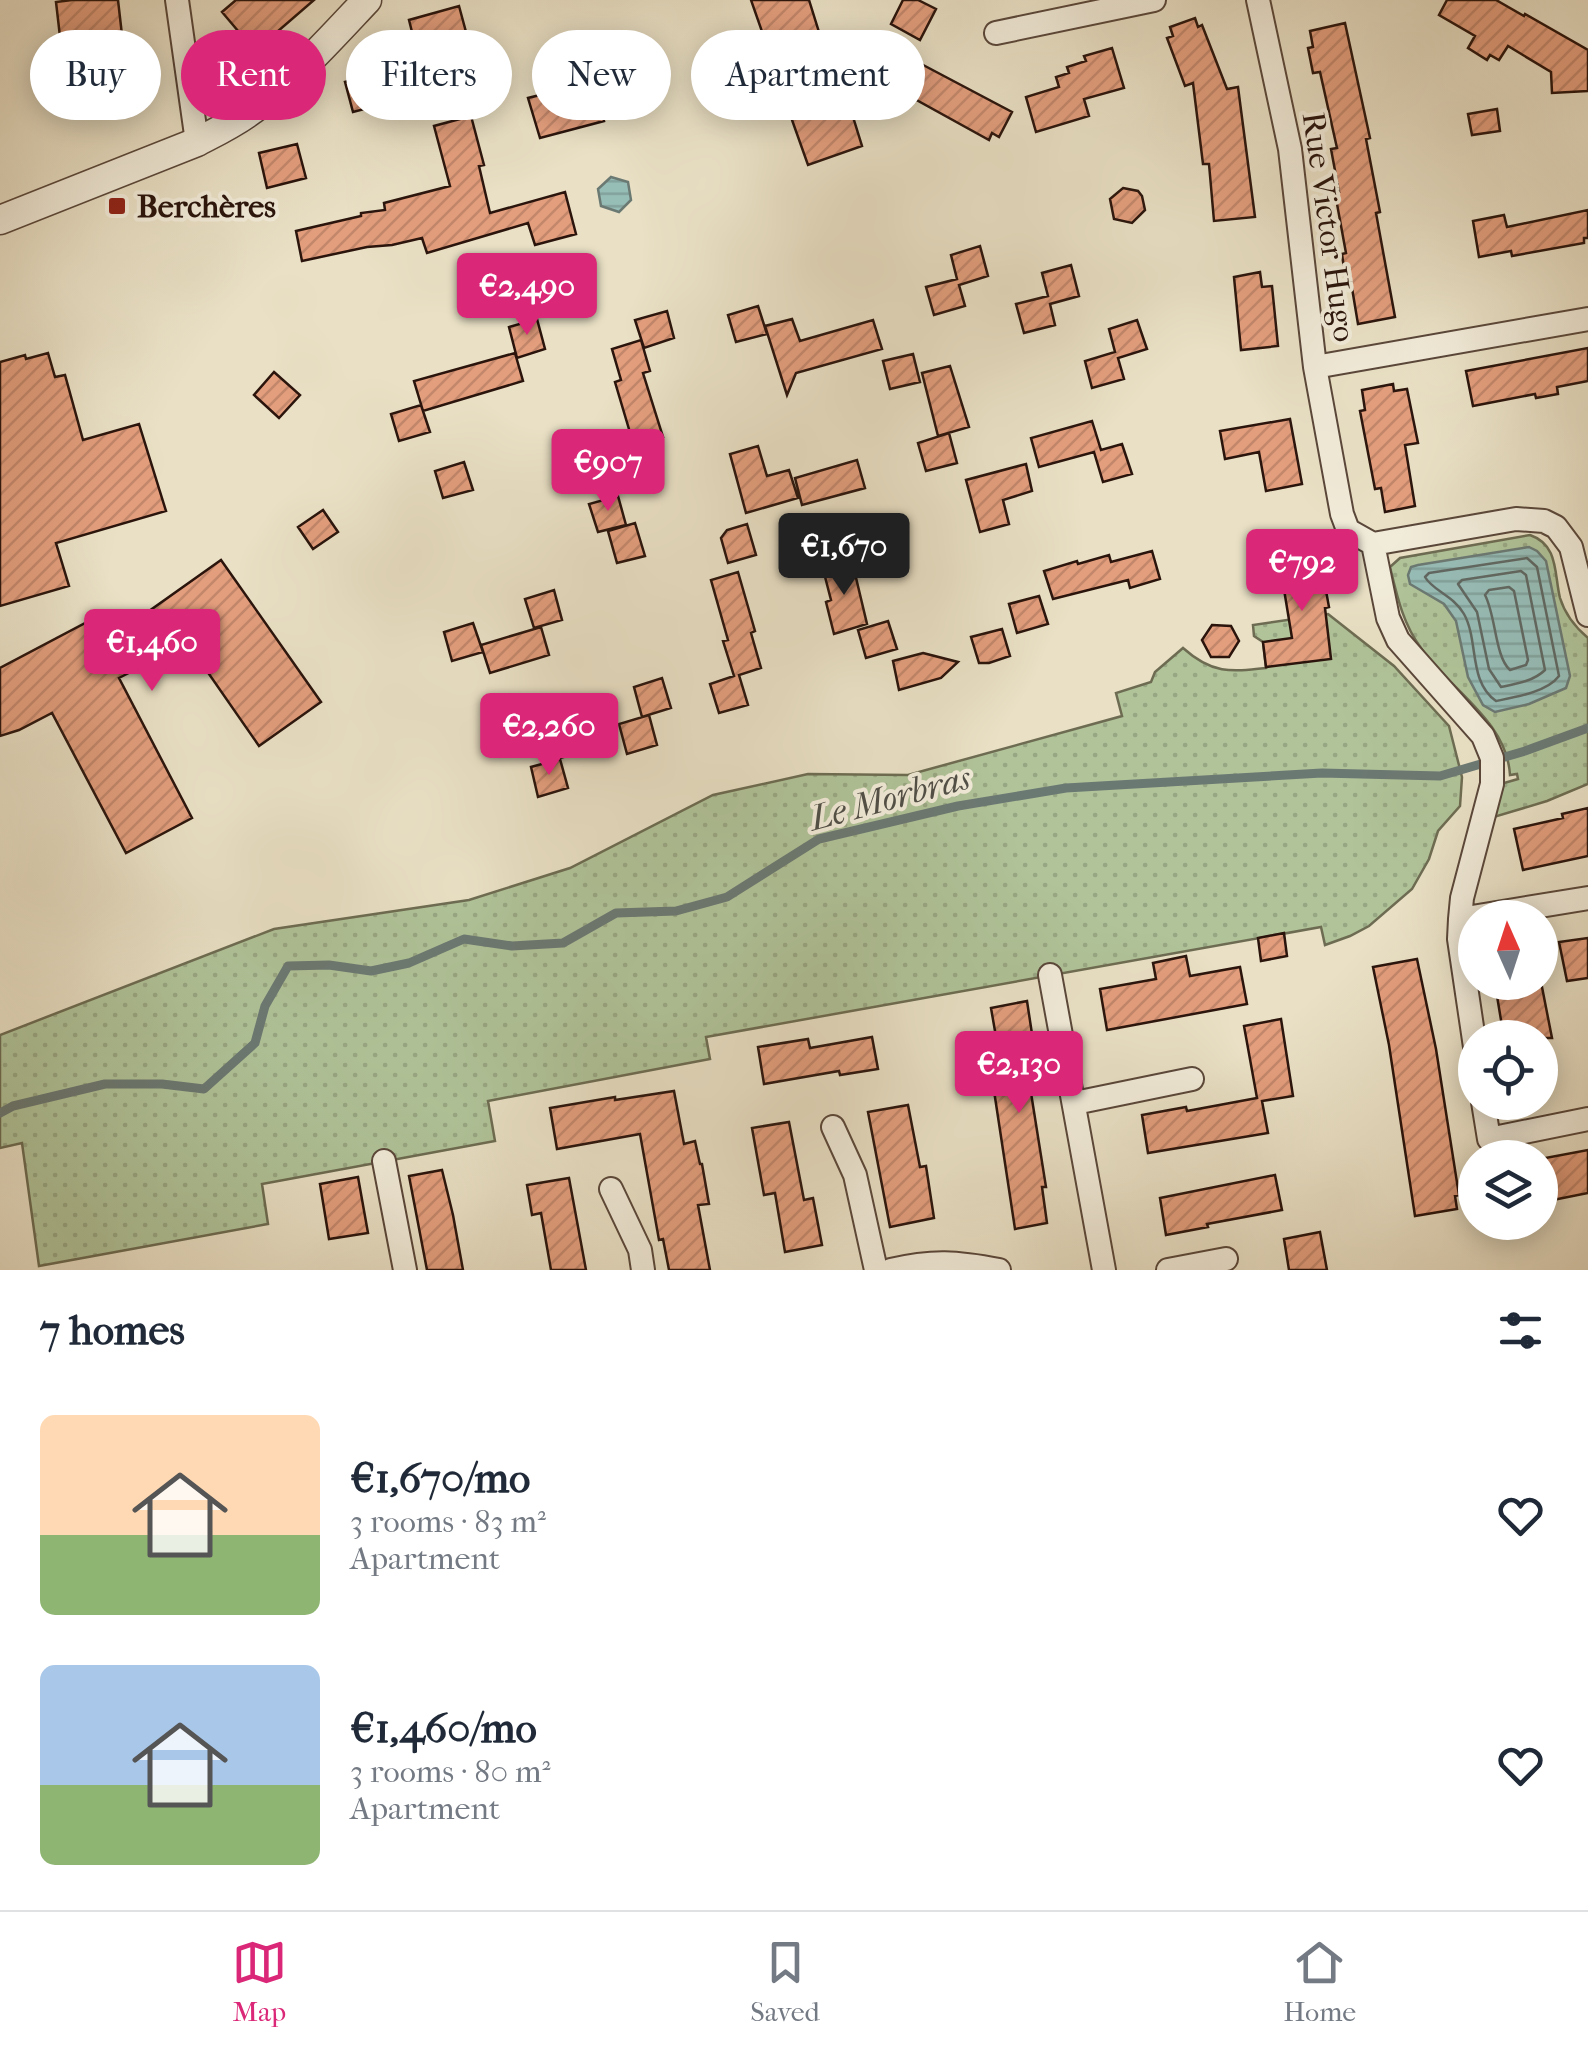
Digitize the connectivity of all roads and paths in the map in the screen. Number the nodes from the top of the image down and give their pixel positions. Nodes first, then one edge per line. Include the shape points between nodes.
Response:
1 (177, 0) edge
2 (367, 0) edge
3 (1154, 0) edge
4 (1258, 0) edge
5 (996, 33) dead end
6 (195, 130) junction
7 (0, 220) edge
8 (1588, 319) edge
9 (1315, 368) junction
10 (1373, 544) junction
11 (1588, 614) edge
12 (1588, 898) edge
13 (1462, 900) edge
14 (1558, 903) edge
15 (1050, 975) dead end
16 (1192, 1079) dead end
17 (1075, 1103) junction
18 (1588, 1119) edge
19 (833, 1126) dead end
20 (1517, 1140) edge
21 (384, 1161) dead end
22 (612, 1189) dead end
23 (1226, 1259) dead end
24 (404, 1270) edge
25 (644, 1270) edge
26 (876, 1270) edge
27 (890, 1270) edge
28 (999, 1270) edge
29 (1104, 1270) edge
30 (1168, 1270) edge

1 - 6 street
2 - 6 street via 255,109
3 - 5 street
4 - 9 street, Rue Victor Hugo via 1290,149
6 - 7 street
8 - 9 street, Rue Victor Hugo
9 - 10 street via 1345,524
10 - 11 street via 1544,520 1571,547
10 - 13 street via 1398,640 1483,736 1492,758 1492,784
12 - 14 street
15 - 17 street
16 - 17 street
17 - 29 street
18 - 20 street
19 - 26 street via 856,1175
21 - 24 street
22 - 25 street
23 - 30 street
27 - 28 street via 958,1262

